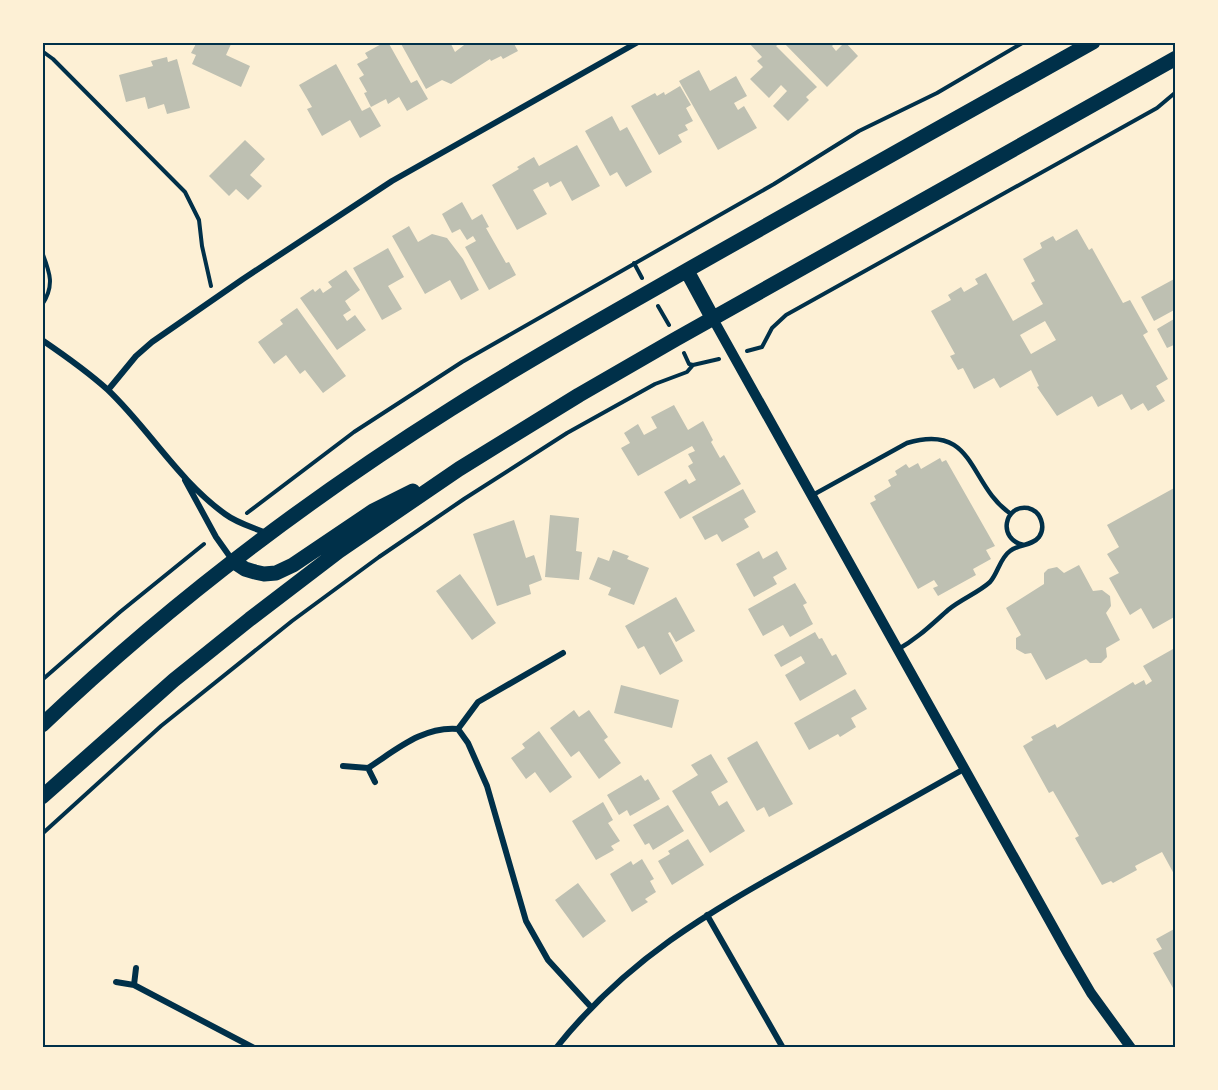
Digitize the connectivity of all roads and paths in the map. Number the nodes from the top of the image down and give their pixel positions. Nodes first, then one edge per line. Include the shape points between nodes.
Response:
1 (638, 42) edge
2 (1024, 42) edge
3 (1092, 42) edge
4 (42, 51) edge
5 (1176, 58) edge
6 (1176, 92) edge
7 (42, 252) edge
8 (634, 263) junction
9 (687, 271) junction
10 (650, 291) junction
11 (214, 299) junction
12 (42, 305) edge
13 (713, 319) junction
14 (676, 339) junction
15 (42, 340) edge
16 (762, 347) dead end
17 (711, 362) dead end
18 (693, 364) junction
19 (108, 390) junction
20 (459, 469) junction
21 (182, 475) junction
22 (812, 496) junction
23 (1011, 514) junction
24 (236, 521) junction
25 (268, 534) junction
26 (216, 537) junction
27 (1024, 544) junction
28 (233, 561) junction
29 (897, 650) junction
30 (563, 653) dead end
31 (42, 680) edge
32 (42, 725) edge
33 (458, 729) junction
34 (343, 766) dead end
35 (368, 768) junction
36 (964, 769) junction
37 (375, 782) dead end
38 (42, 797) edge
39 (42, 834) edge
40 (707, 915) junction
41 (136, 968) dead end
42 (116, 982) dead end
43 (134, 985) junction
44 (591, 1007) junction
45 (254, 1048) edge
46 (556, 1048) edge
47 (783, 1048) edge
48 (1131, 1048) edge

1 - 11 street via 392,181
2 - 8 path via 937,93 860,131
3 - 9 main road
4 - 11 path via 185,192 199,220
5 - 13 main road
6 - 16 path via 1156,108 786,315 772,328
7 - 12 path via 51,282
8 - 10 path
8 - 24 path via 452,369 354,432
9 - 10 main road
9 - 13 main road
10 - 14 path
10 - 25 main road via 450,410
11 - 19 street via 144,349
13 - 14 main road
13 - 22 street
14 - 18 path via 689,364
14 - 20 main road
15 - 19 street
17 - 18 path
18 - 39 path via 687,372 631,396 558,438 379,557 161,726
19 - 21 street
20 - 28 main road via 373,511 276,573 255,572
20 - 38 main road via 339,551 250,620 174,680
21 - 24 street
21 - 26 street
22 - 23 lane via 907,443 940,439 962,450 991,495
22 - 29 street
23 - 27 lane via 1006,524 1009,536
23 - 27 lane via 1028,508 1041,520 1039,537
24 - 25 street
25 - 28 main road
26 - 28 street
26 - 31 path via 150,586
27 - 29 lane via 1010,551 982,588
28 - 32 main road
29 - 36 street
30 - 33 street via 478,702
33 - 35 street via 420,735
33 - 44 street via 487,786 526,921 548,960
34 - 35 street
35 - 37 street
36 - 40 street
36 - 48 street via 1086,985
40 - 44 street via 653,951
40 - 47 street
41 - 43 street
42 - 43 street
43 - 45 street
44 - 46 street

